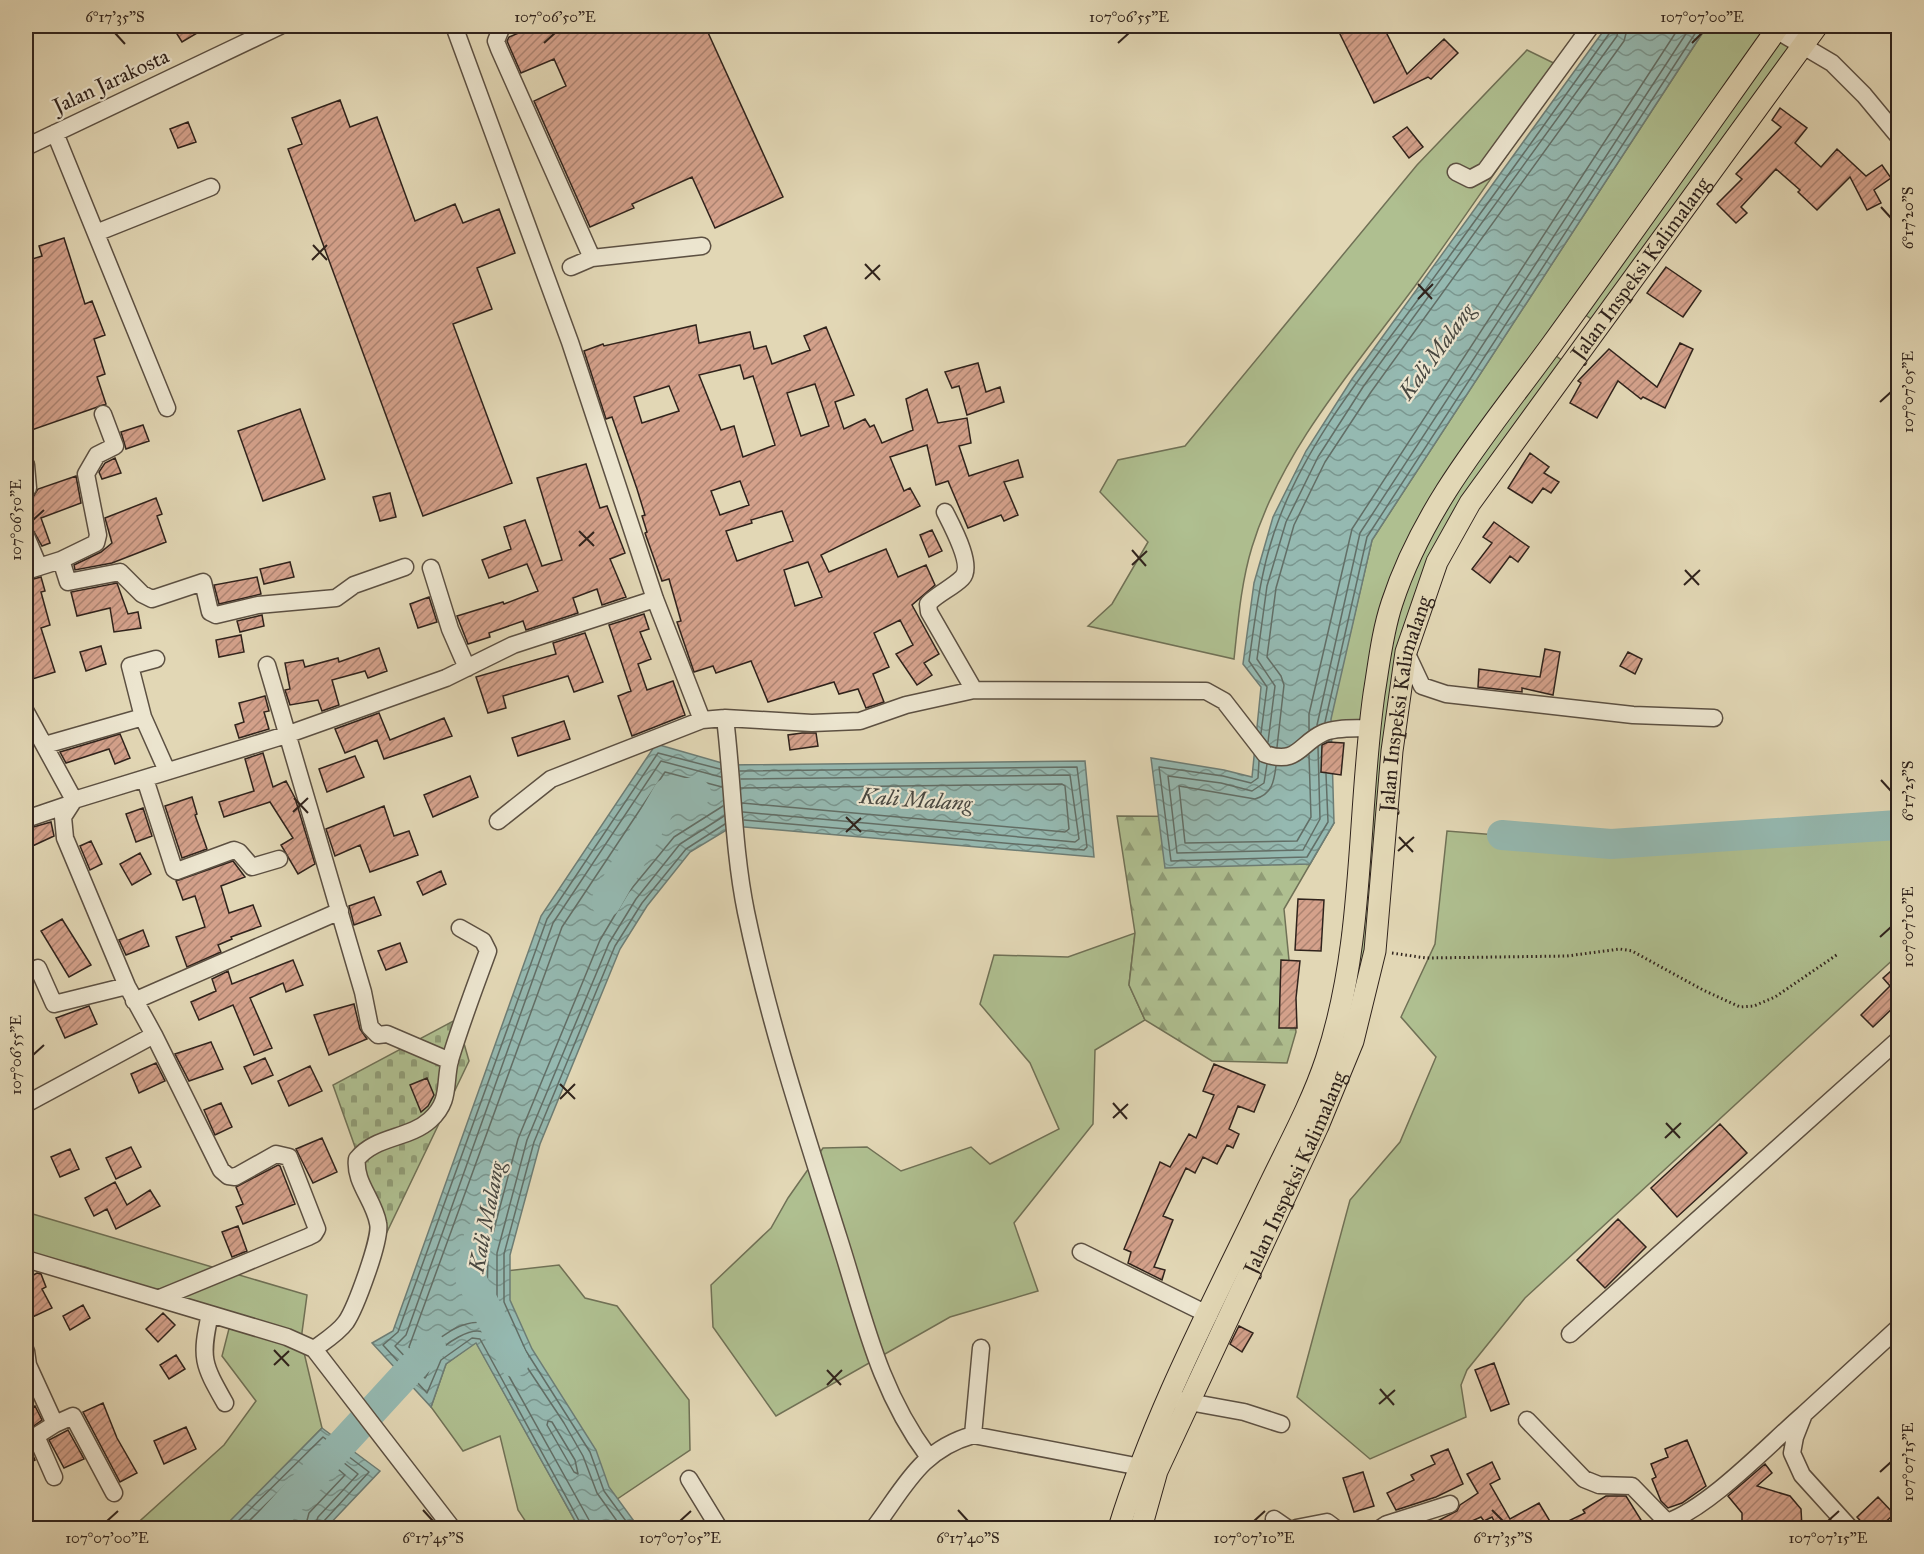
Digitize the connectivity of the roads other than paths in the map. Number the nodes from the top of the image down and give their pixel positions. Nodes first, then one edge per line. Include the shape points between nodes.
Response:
1 (280, 26) edge
2 (454, 26) edge
3 (502, 26) edge
4 (1591, 26) edge
5 (1817, 26) edge
6 (1777, 28) edge
7 (1802, 46) junction
8 (1704, 131) junction
9 (55, 133) junction
10 (1899, 136) edge
11 (26, 147) edge
12 (1728, 149) junction
13 (1456, 172) dead end
14 (1664, 186) junction
15 (211, 187) dead end
16 (1689, 204) junction
17 (96, 233) junction
18 (1631, 233) junction
19 (702, 246) dead end
20 (1655, 250) junction
21 (592, 258) junction
22 (571, 267) dead end
23 (1577, 309) junction
24 (1601, 326) junction
25 (1547, 350) junction
26 (1571, 367) junction
27 (167, 408) dead end
28 (103, 414) dead end
29 (1470, 453) junction
30 (26, 465) edge
31 (1493, 470) junction
32 (26, 490) edge
33 (945, 512) dead end
34 (1425, 525) junction
35 (26, 536) edge
36 (1448, 539) junction
37 (61, 560) junction
38 (405, 567) dead end
39 (431, 568) dead end
40 (32, 569) edge
41 (655, 599) junction
42 (1406, 652) junction
43 (156, 659) dead end
44 (267, 665) dead end
45 (467, 668) junction
46 (974, 690) junction
47 (26, 712) edge
48 (143, 717) junction
49 (1714, 718) dead end
50 (702, 720) junction
51 (726, 723) junction
52 (286, 735) junction
53 (1369, 737) junction
54 (45, 745) junction
55 (167, 771) junction
56 (145, 779) junction
57 (72, 802) junction
58 (26, 819) edge
59 (498, 821) dead end
60 (279, 859) dead end
61 (340, 911) junction
62 (460, 928) dead end
63 (38, 968) dead end
64 (127, 986) junction
65 (134, 1001) junction
66 (154, 1035) junction
67 (1899, 1040) edge
68 (450, 1061) junction
69 (26, 1104) edge
70 (1081, 1252) dead end
71 (26, 1259) edge
72 (160, 1298) junction
73 (210, 1314) junction
74 (1209, 1315) junction
75 (1899, 1328) edge
76 (1570, 1334) dead end
77 (981, 1348) dead end
78 (26, 1351) edge
79 (319, 1355) junction
80 (1178, 1400) junction
81 (225, 1403) dead end
82 (1804, 1414) junction
83 (1527, 1420) dead end
84 (55, 1424) junction
85 (1281, 1424) dead end
86 (973, 1435) junction
87 (928, 1456) junction
88 (1148, 1469) junction
89 (54, 1477) dead end
90 (689, 1479) dead end
91 (114, 1493) dead end
92 (1450, 1504) dead end
93 (452, 1528) edge
94 (719, 1528) edge
95 (874, 1528) edge
96 (1119, 1528) edge
97 (1141, 1528) edge
98 (1296, 1528) edge
99 (1335, 1528) edge
100 (1381, 1528) edge
101 (1850, 1528) edge

1 - 9 street, Jalan Jarakosta
2 - 41 street via 570,342
3 - 21 street via 496,40 498,49
4 - 13 street via 1485,171 1470,179
5 - 7 main road, Jalan Inspeksi Kalimalang
6 - 7 street
6 - 8 main road, Jalan Inspeksi Kalimalang
7 - 10 street via 1850,79
7 - 12 main road, Jalan Inspeksi Kalimalang
8 - 12 main road
8 - 14 main road, Jalan Inspeksi Kalimalang
9 - 11 street, Jalan Jarakosta
9 - 17 street
12 - 16 main road, Jalan Inspeksi Kalimalang
14 - 16 main road
14 - 18 main road, Jalan Inspeksi Kalimalang
15 - 17 street
16 - 20 main road, Jalan Inspeksi Kalimalang
17 - 27 street
18 - 20 main road
18 - 23 main road, Jalan Inspeksi Kalimalang
19 - 21 street
20 - 24 main road, Jalan Inspeksi Kalimalang
21 - 22 street
23 - 24 main road
23 - 25 main road, Jalan Inspeksi Kalimalang
24 - 26 main road, Jalan Inspeksi Kalimalang
25 - 26 main road
25 - 29 main road, Jalan Inspeksi Kalimalang
26 - 31 main road, Jalan Inspeksi Kalimalang
28 - 37 street via 115,446 97,455 86,474 98,535 96,543
29 - 31 main road
29 - 34 main road, Jalan Inspeksi Kalimalang
30 - 32 street
31 - 36 main road, Jalan Inspeksi Kalimalang
33 - 46 street via 967,569 964,577 934,598 928,608
34 - 36 main road
34 - 53 main road, Jalan Inspeksi Kalimalang via 1391,606 1381,647
35 - 40 street
36 - 42 main road, Jalan Inspeksi Kalimalang
37 - 38 street via 68,582 120,572 152,599 203,582 210,612 216,615 258,605 336,598 354,585
37 - 40 street
39 - 45 street
41 - 45 street via 513,645
41 - 50 street
42 - 49 street via 1422,686 1446,694 1633,714
42 - 80 main road, Jalan Inspeksi Kalimalang via 1392,751 1375,951 1344,1066
43 - 48 street via 130,666
44 - 52 street
45 - 52 street
46 - 51 street via 906,705 860,721
46 - 53 street via 1206,691 1218,696 1265,754 1295,756 1323,733
47 - 54 street
48 - 54 street
48 - 55 street
50 - 51 street
50 - 59 street via 551,779
51 - 87 street via 735,846 746,911 784,1062 871,1348 898,1411
52 - 55 street
52 - 61 street
53 - 74 main road, Jalan Inspeksi Kalimalang via 1345,979 1326,1060
54 - 57 street
55 - 56 street
56 - 57 street
56 - 60 street via 177,871 234,850 252,867
57 - 58 street
57 - 64 street via 63,817 65,838
61 - 65 street
61 - 68 street via 370,1027 378,1035 387,1034
62 - 68 street via 483,941 488,951
63 - 64 street via 54,1004
64 - 65 street
65 - 66 street
66 - 69 street
66 - 72 street via 221,1170 235,1177 276,1154 289,1156 317,1229 308,1238
67 - 76 street
68 - 79 street via 446,1094 432,1119 372,1146 357,1158 358,1177 379,1224 379,1239 348,1320
70 - 74 street
71 - 72 street
72 - 73 street
73 - 79 street via 287,1336
73 - 81 street via 203,1345 204,1366
74 - 80 main road, Jalan Inspeksi Kalimalang
75 - 82 street
77 - 86 street
78 - 84 street via 28,1365
79 - 93 street
80 - 85 street via 1244,1412
80 - 88 main road, Jalan Inspeksi Kalimalang
82 - 83 street via 1715,1491 1667,1522 1632,1486 1599,1485 1584,1479
82 - 101 street via 1792,1453 1802,1474
84 - 89 street via 36,1436
84 - 91 street via 73,1416
86 - 87 street via 953,1440
86 - 88 street
87 - 95 street
88 - 96 main road, Jalan Inspeksi Kalimalang
88 - 97 main road, Jalan Inspeksi Kalimalang
90 - 94 street
92 - 100 street
98 - 99 street via 1328,1522

